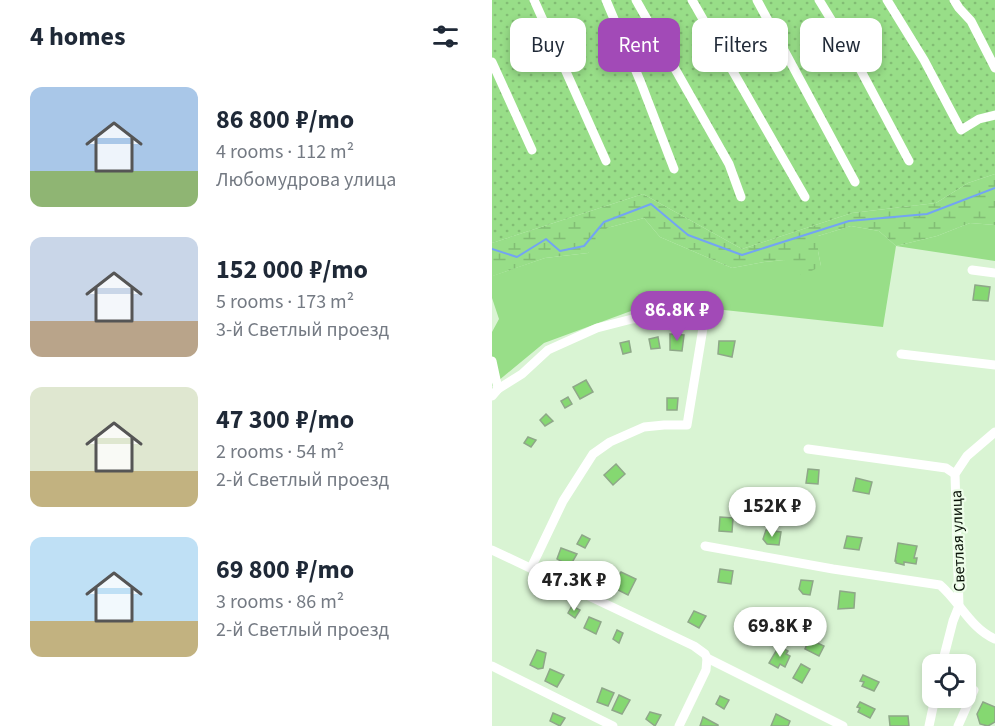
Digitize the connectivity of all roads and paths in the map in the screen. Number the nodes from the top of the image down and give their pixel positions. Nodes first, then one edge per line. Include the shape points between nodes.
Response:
1 (534, 0) edge
2 (606, 0) edge
3 (636, 0) edge
4 (692, 0) edge
5 (757, 0) edge
6 (819, 0) edge
7 (886, 0) edge
8 (954, 0) edge
9 (492, 62) edge
10 (995, 68) edge
11 (995, 115) edge
12 (532, 150) dead end
13 (606, 161) dead end
14 (909, 161) dead end
15 (674, 169) dead end
16 (855, 182) dead end
17 (741, 197) dead end
18 (805, 197) dead end
19 (972, 270) dead end
20 (995, 273) edge
21 (901, 354) dead end
22 (492, 361) edge
23 (995, 365) edge
24 (495, 393) edge
25 (995, 432) edge
26 (808, 449) dead end
27 (955, 474) junction
28 (705, 546) dead end
29 (492, 550) edge
30 (531, 568) junction
31 (959, 606) junction
32 (995, 639) edge
33 (944, 654) edge
34 (707, 658) junction
35 (492, 666) edge
36 (933, 708) edge
37 (966, 708) edge
38 (613, 726) edge
39 (679, 726) edge
40 (843, 726) edge
41 (929, 726) edge
42 (958, 726) edge

1 - 13 street
2 - 15 street
3 - 17 street via 725,156
4 - 18 street
5 - 16 street
6 - 14 street
7 - 11 street via 961,130
8 - 10 street via 971,21
9 - 12 street
19 - 20 street
21 - 23 street
22 - 24 street
24 - 30 street via 548,350 597,328 632,319 692,314 700,319 703,328 687,425 644,427 593,454 563,501
25 - 27 street, Светлая улица via 967,456
26 - 27 street via 946,468
27 - 31 street, Светлая улица
28 - 31 street via 940,585
29 - 30 street
30 - 34 street via 694,646
31 - 32 street
31 - 33 street, Светлая улица
34 - 39 street via 702,680
34 - 40 street
35 - 38 street
36 - 41 street
37 - 42 street

